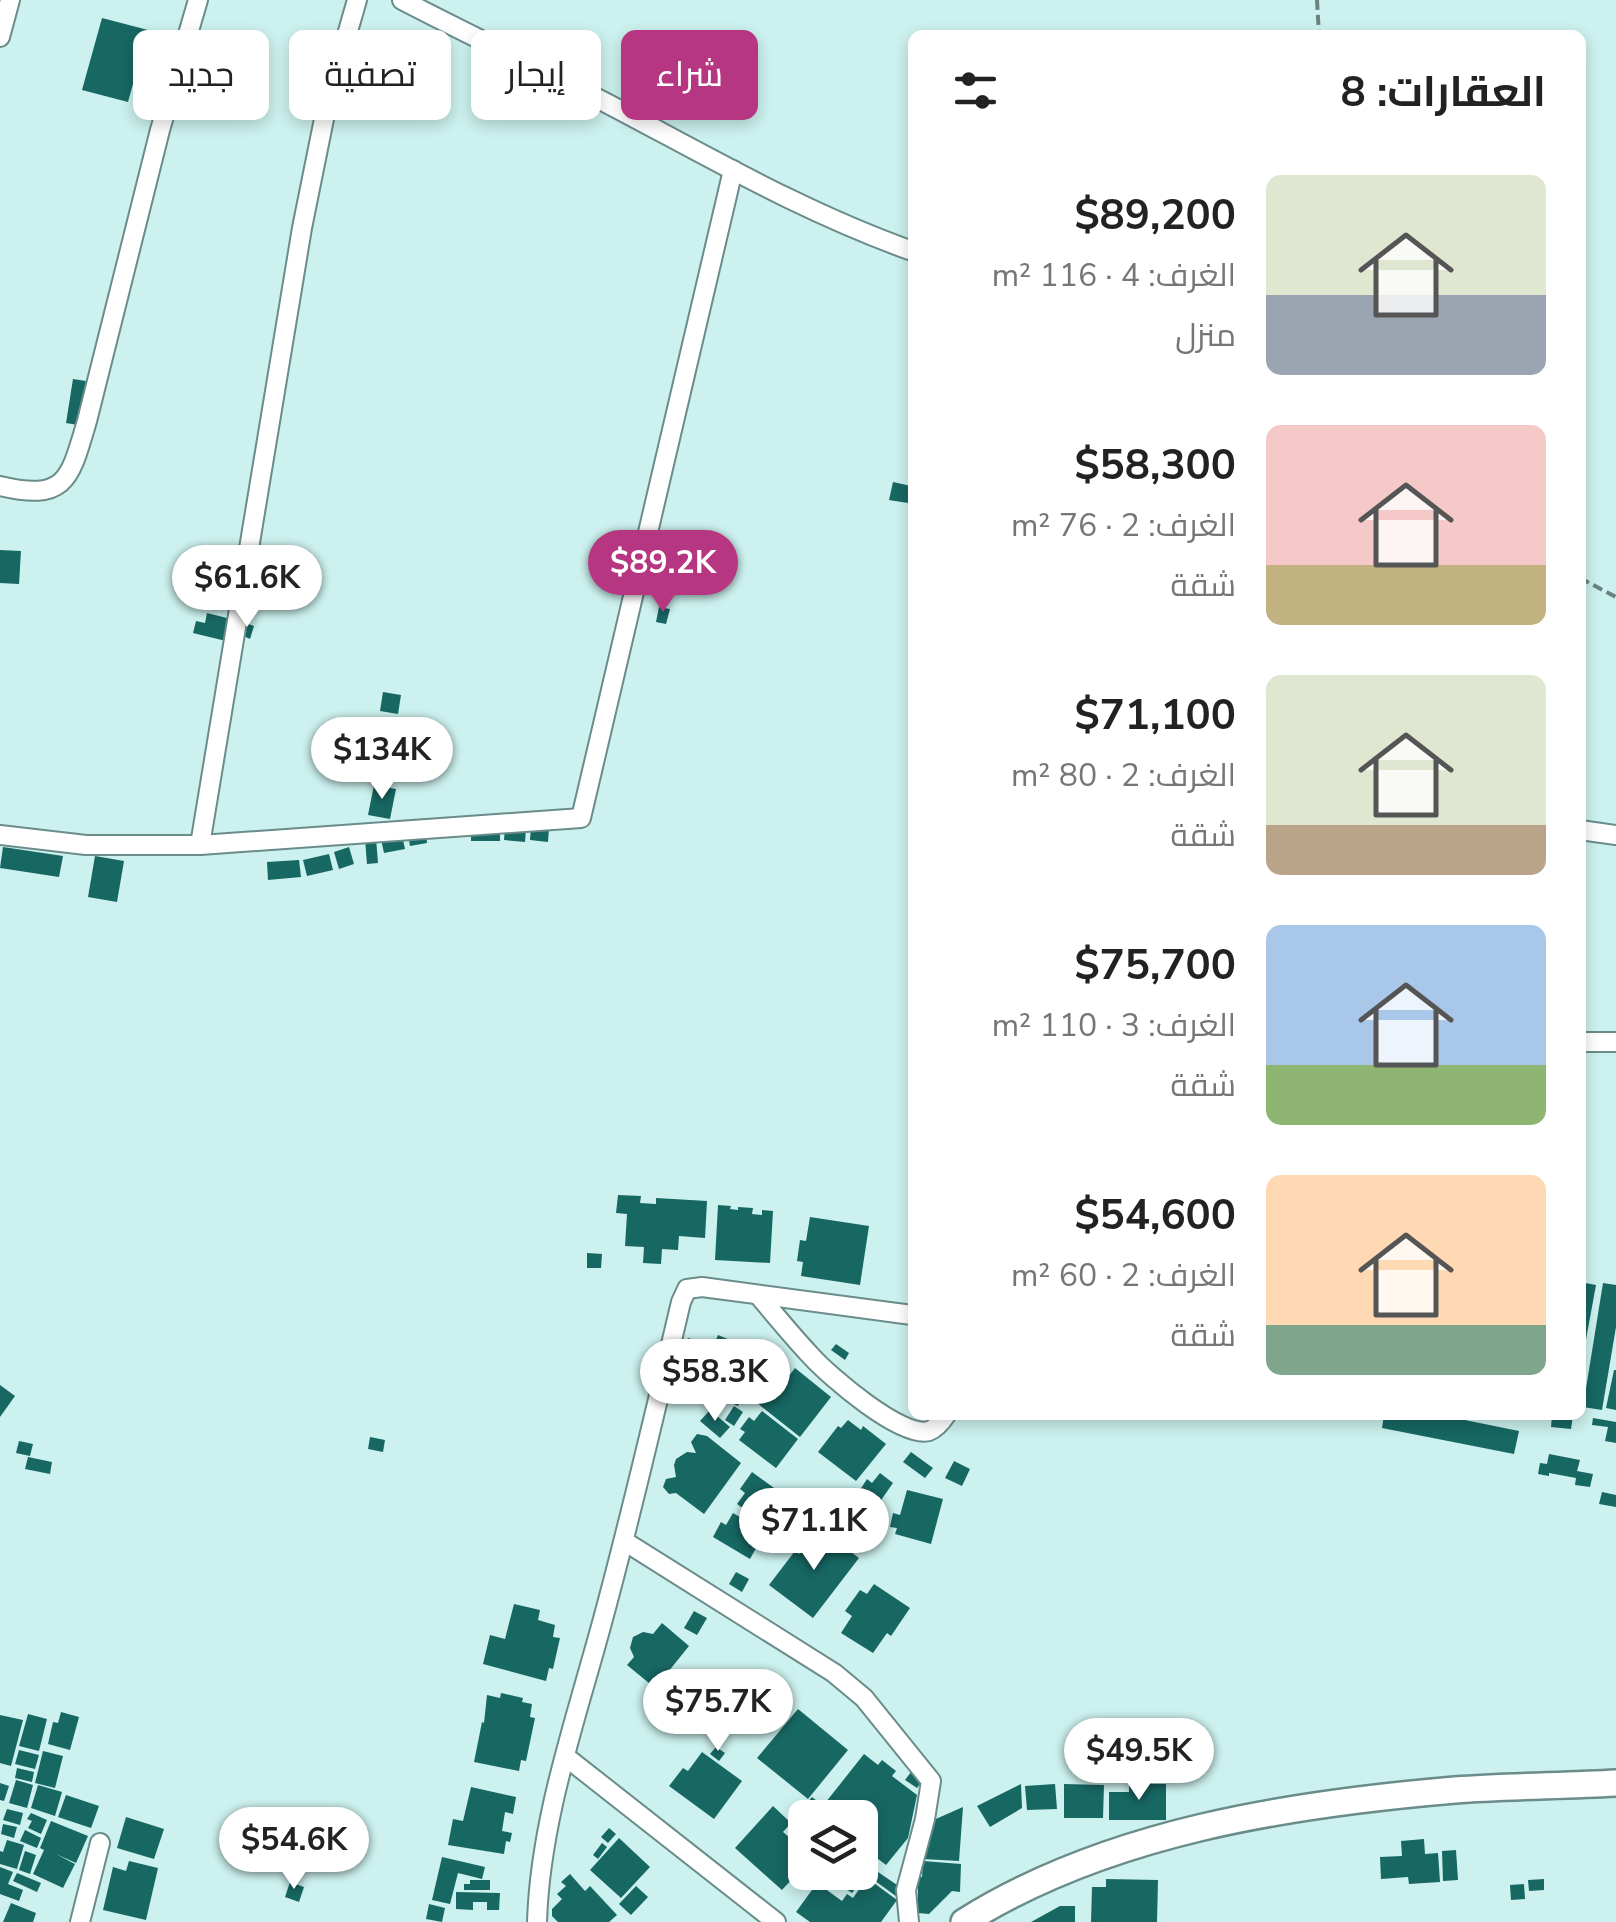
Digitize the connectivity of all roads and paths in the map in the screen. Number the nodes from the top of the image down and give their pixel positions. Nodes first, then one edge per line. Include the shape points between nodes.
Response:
1 (10, 0) edge
2 (198, 0) edge
3 (356, 0) edge
4 (402, 0) edge
5 (1316, 0) edge
6 (1319, 30) edge
7 (0, 38) edge
8 (733, 170) junction
9 (908, 250) edge
10 (0, 486) edge
11 (1586, 581) edge
12 (1616, 597) edge
13 (1586, 831) edge
14 (0, 835) edge
15 (1616, 836) edge
16 (200, 846) junction
17 (1586, 1042) edge
18 (1616, 1042) edge
19 (759, 1296) junction
20 (908, 1315) edge
21 (942, 1420) edge
22 (624, 1541) junction
23 (566, 1756) junction
24 (1616, 1783) edge
25 (100, 1843) dead end
26 (80, 1922) edge
27 (537, 1922) edge
28 (776, 1922) edge
29 (909, 1922) edge
30 (964, 1922) edge

1 - 7 street
2 - 10 street via 72,469 46,492
3 - 16 street via 302,228
4 - 8 street
5 - 6 path
8 - 9 street
8 - 16 street via 581,818
11 - 12 path
13 - 15 street
14 - 16 street via 86,845
17 - 18 street
19 - 20 street
19 - 21 street via 813,1359 881,1415 917,1432
19 - 22 street via 687,1289
22 - 23 street
22 - 29 street via 834,1674 864,1698 930,1780 906,1890
23 - 27 street via 545,1842
23 - 28 street
24 - 30 main road via 1457,1790 1270,1813 1070,1868
25 - 26 street

